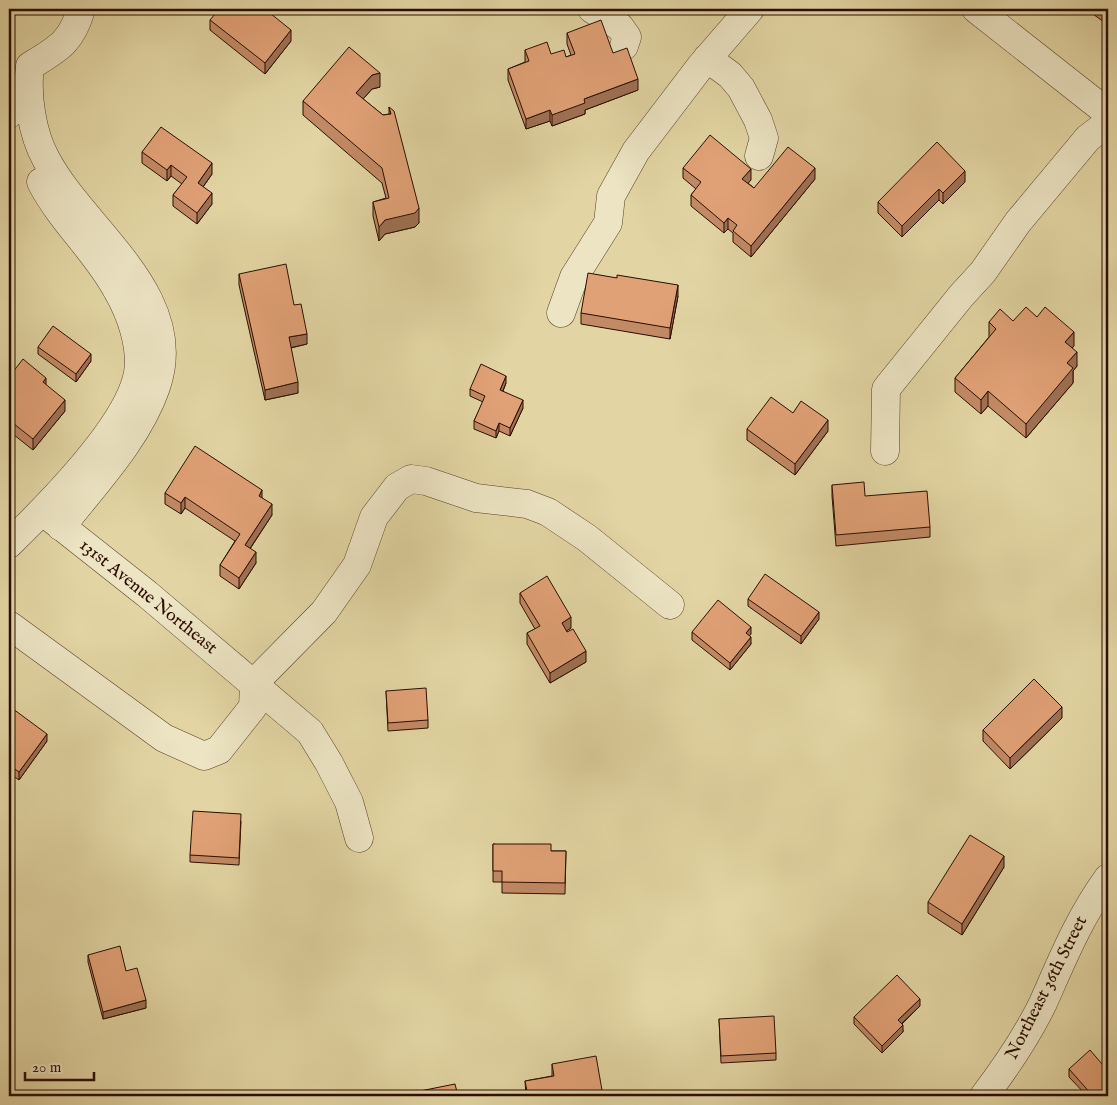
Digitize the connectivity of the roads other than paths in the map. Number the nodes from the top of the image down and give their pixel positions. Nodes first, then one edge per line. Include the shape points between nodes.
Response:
1 (81, 9) edge
2 (592, 9) edge
3 (750, 9) edge
4 (976, 9) edge
5 (624, 46) dead end
6 (707, 58) junction
7 (17, 64) edge
8 (12, 110) edge
9 (1108, 112) edge
10 (1108, 123) edge
11 (759, 156) dead end
12 (561, 313) dead end
13 (885, 451) dead end
14 (52, 519) junction
15 (9, 544) edge
16 (670, 605) dead end
17 (9, 625) edge
18 (254, 683) junction
19 (359, 838) dead end
20 (1108, 878) edge
21 (984, 1096) edge

1 - 7 street via 72,34 52,52
2 - 5 street via 620,27 627,37
3 - 6 street
4 - 9 street
6 - 11 street via 741,88 764,138
6 - 12 street via 636,151 611,196 608,223 574,277
7 - 8 street
7 - 14 street via 28,81 34,120 45,158 144,290 160,327 162,345 157,386 143,416 120,452
8 - 14 street via 44,188 118,290 137,339 138,374 116,425
10 - 13 street via 1088,138 886,389
14 - 15 street
14 - 18 street, 131st Avenue Northeast
16 - 18 street via 587,538 548,512 527,504 476,498 411,479 397,487 374,517 357,565 324,612
17 - 18 street via 164,738 204,756 219,750 253,707
18 - 19 street, 131st Avenue Northeast via 310,732 349,802
20 - 21 street, Northeast 36th Street via 1067,946 1042,1004 1012,1059

